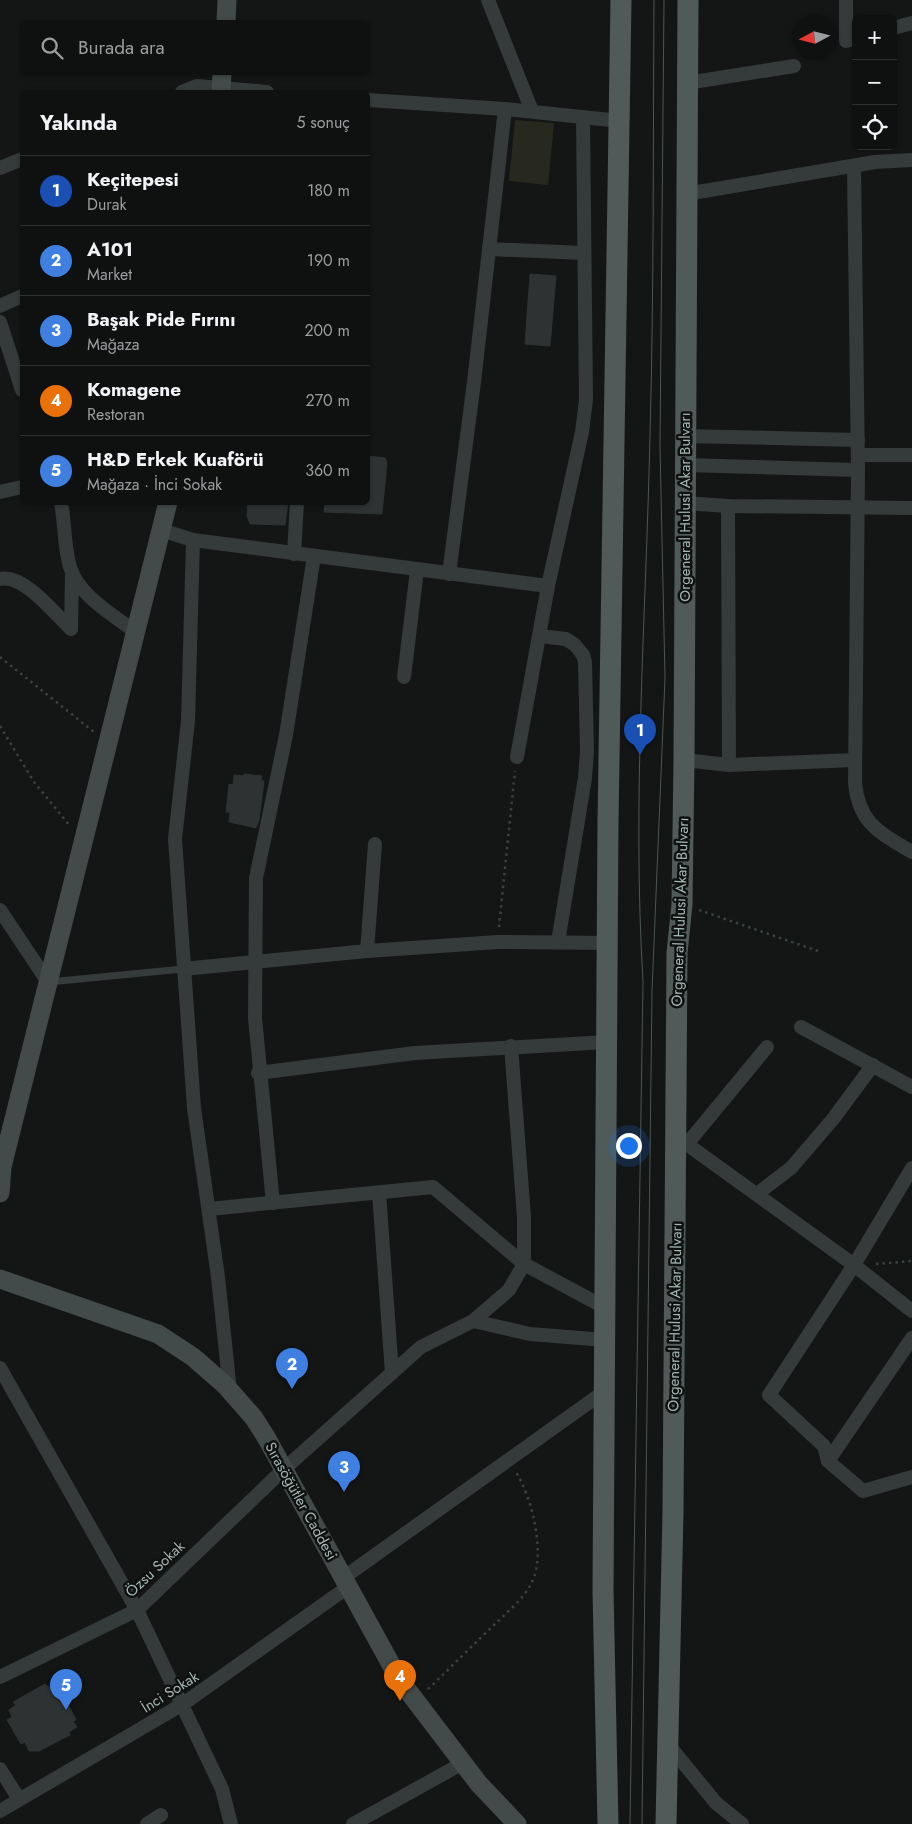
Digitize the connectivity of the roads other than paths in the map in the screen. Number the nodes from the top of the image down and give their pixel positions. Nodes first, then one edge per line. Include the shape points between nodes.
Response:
1 (227, 0) edge
2 (488, 0) edge
3 (621, 0) edge
4 (688, 0) edge
5 (846, 0) edge
6 (226, 20) edge
7 (912, 23) edge
8 (897, 27) edge
9 (852, 40) edge
10 (794, 66) dead end
11 (687, 83) junction
12 (222, 85) edge
13 (187, 90) edge
14 (254, 90) edge
15 (370, 100) edge
16 (505, 109) junction
17 (532, 111) junction
18 (583, 117) junction
19 (620, 121) junction
20 (20, 160) edge
21 (912, 160) edge
22 (854, 166) junction
23 (0, 168) edge
24 (686, 194) junction
25 (489, 249) junction
26 (584, 253) junction
27 (20, 297) edge
28 (0, 306) edge
29 (0, 322) edge
30 (20, 384) edge
31 (685, 436) junction
32 (858, 440) junction
33 (858, 455) junction
34 (912, 455) edge
35 (685, 465) junction
36 (858, 470) junction
37 (20, 487) edge
38 (0, 492) edge
39 (684, 503) junction
40 (61, 505) edge
41 (167, 505) edge
42 (297, 505) edge
43 (728, 506) junction
44 (858, 507) junction
45 (912, 508) edge
46 (160, 530) junction
47 (193, 540) junction
48 (294, 554) junction
49 (314, 556) junction
50 (417, 570) junction
51 (449, 574) junction
52 (72, 575) junction
53 (0, 579) edge
54 (548, 586) junction
55 (134, 631) junction
56 (538, 636) junction
57 (404, 677) dead end
58 (517, 757) road end
59 (684, 760) junction
60 (855, 760) junction
61 (729, 765) junction
62 (375, 844) dead end
63 (912, 852) edge
64 (0, 910) edge
65 (558, 942) junction
66 (608, 942) junction
67 (367, 951) junction
68 (254, 963) junction
69 (183, 970) junction
70 (48, 982) junction
71 (801, 1027) dead end
72 (607, 1042) junction
73 (511, 1046) junction
74 (767, 1047) dead end
75 (873, 1065) junction
76 (258, 1073) junction
77 (912, 1087) edge
78 (682, 1140) junction
79 (1, 1168) edge
80 (912, 1168) edge
81 (0, 1193) edge
82 (379, 1193) junction
83 (757, 1194) junction
84 (272, 1203) junction
85 (209, 1209) junction
86 (524, 1264) junction
87 (854, 1266) junction
88 (0, 1279) edge
89 (606, 1308) junction
90 (912, 1311) edge
91 (473, 1321) junction
92 (912, 1338) edge
93 (605, 1340) junction
94 (0, 1368) edge
95 (392, 1372) junction
96 (230, 1391) junction
97 (605, 1391) junction
98 (828, 1461) junction
99 (284, 1469) junction
100 (912, 1477) edge
101 (346, 1582) junction
102 (137, 1610) junction
103 (0, 1677) edge
104 (184, 1704) junction
105 (668, 1743) junction
106 (463, 1763) junction
107 (0, 1769) edge
108 (19, 1800) junction
109 (0, 1810) edge
110 (161, 1815) dead end
111 (360, 1822) edge
112 (146, 1824) edge
113 (231, 1824) edge
114 (517, 1824) edge
115 (608, 1824) edge
116 (666, 1824) edge
117 (742, 1824) edge

1 - 6 street
2 - 17 street
3 - 19 main road
4 - 11 main road, Orgeneral Hulusi Akar Bulvarı
5 - 9 street via 846,41
7 - 8 street
10 - 11 street
11 - 24 main road, Orgeneral Hulusi Akar Bulvarı
12 - 13 street via 197,86
12 - 14 street
15 - 16 street
16 - 17 street
16 - 25 street
17 - 18 street
18 - 19 street
18 - 26 street
19 - 66 main road
20 - 23 street
21 - 22 street
22 - 24 street
22 - 32 street
24 - 31 main road, Orgeneral Hulusi Akar Bulvarı
25 - 26 street
25 - 51 street
26 - 54 street via 586,400
27 - 28 street
29 - 30 street
31 - 32 street
31 - 35 main road, Orgeneral Hulusi Akar Bulvarı
32 - 33 street
33 - 34 street
33 - 36 street
35 - 36 street
35 - 39 main road, Orgeneral Hulusi Akar Bulvarı
36 - 44 street
37 - 38 street
39 - 43 street
39 - 59 main road, Orgeneral Hulusi Akar Bulvarı
40 - 52 street
41 - 46 street
42 - 48 street
43 - 44 street
43 - 61 street
44 - 45 street
44 - 60 street
46 - 47 street
46 - 55 street
47 - 48 street
47 - 69 street via 188,721 175,839
48 - 49 street
49 - 50 street
49 - 68 street via 288,726 256,878
50 - 51 street
50 - 57 street
51 - 54 street
52 - 53 street via 71,629 21,582
52 - 55 street via 84,592
54 - 56 street
55 - 70 street
56 - 58 street
56 - 65 street via 571,642 586,662 585,778
59 - 61 street
59 - 78 main road, Orgeneral Hulusi Akar Bulvarı via 682,904 677,953
60 - 61 street
60 - 63 street via 856,792 865,818 877,832
62 - 67 street
64 - 70 street
65 - 66 street
65 - 67 street via 498,942
66 - 72 main road
67 - 68 street
68 - 69 street
68 - 76 street
69 - 70 lane
69 - 85 street via 194,1108
70 - 79 street
71 - 75 street
72 - 73 street
72 - 89 main road
73 - 76 street via 405,1054
73 - 86 street via 524,1217
74 - 78 street
75 - 77 street
75 - 83 street via 791,1168
76 - 84 street
78 - 83 street
78 - 105 main road, Orgeneral Hulusi Akar Bulvarı
79 - 81 street
80 - 87 street
82 - 84 street
82 - 86 street via 433,1188
82 - 95 street
83 - 87 street
84 - 85 street
85 - 96 street
86 - 89 street
86 - 91 street, Özsu Sokak via 501,1298
87 - 90 street
87 - 98 street via 769,1395 824,1446
88 - 96 street, Sırasöğütler Caddesi via 158,1334 193,1357
89 - 93 main road
91 - 93 street via 530,1334
91 - 95 street, Özsu Sokak via 421,1347
92 - 98 street
93 - 97 main road
94 - 102 street
95 - 99 street, Özsu Sokak
96 - 99 street, Sırasöğütler Caddesi via 254,1418
97 - 101 street, İnci Sokak
97 - 115 main road via 603,1591
98 - 100 street via 863,1491
99 - 101 street, Sırasöğütler Caddesi
99 - 102 street, Özsu Sokak
101 - 104 street, İnci Sokak
101 - 106 street, Sırasöğütler Caddesi via 399,1679
102 - 103 street, Özsu Sokak
102 - 104 street
104 - 108 street, İnci Sokak
104 - 113 street via 222,1789
105 - 116 main road, Orgeneral Hulusi Akar Bulvarı
105 - 117 street via 716,1803
106 - 111 street
106 - 114 street, Sırasöğütler Caddesi
107 - 108 street
108 - 109 street, İnci Sokak
110 - 112 street

